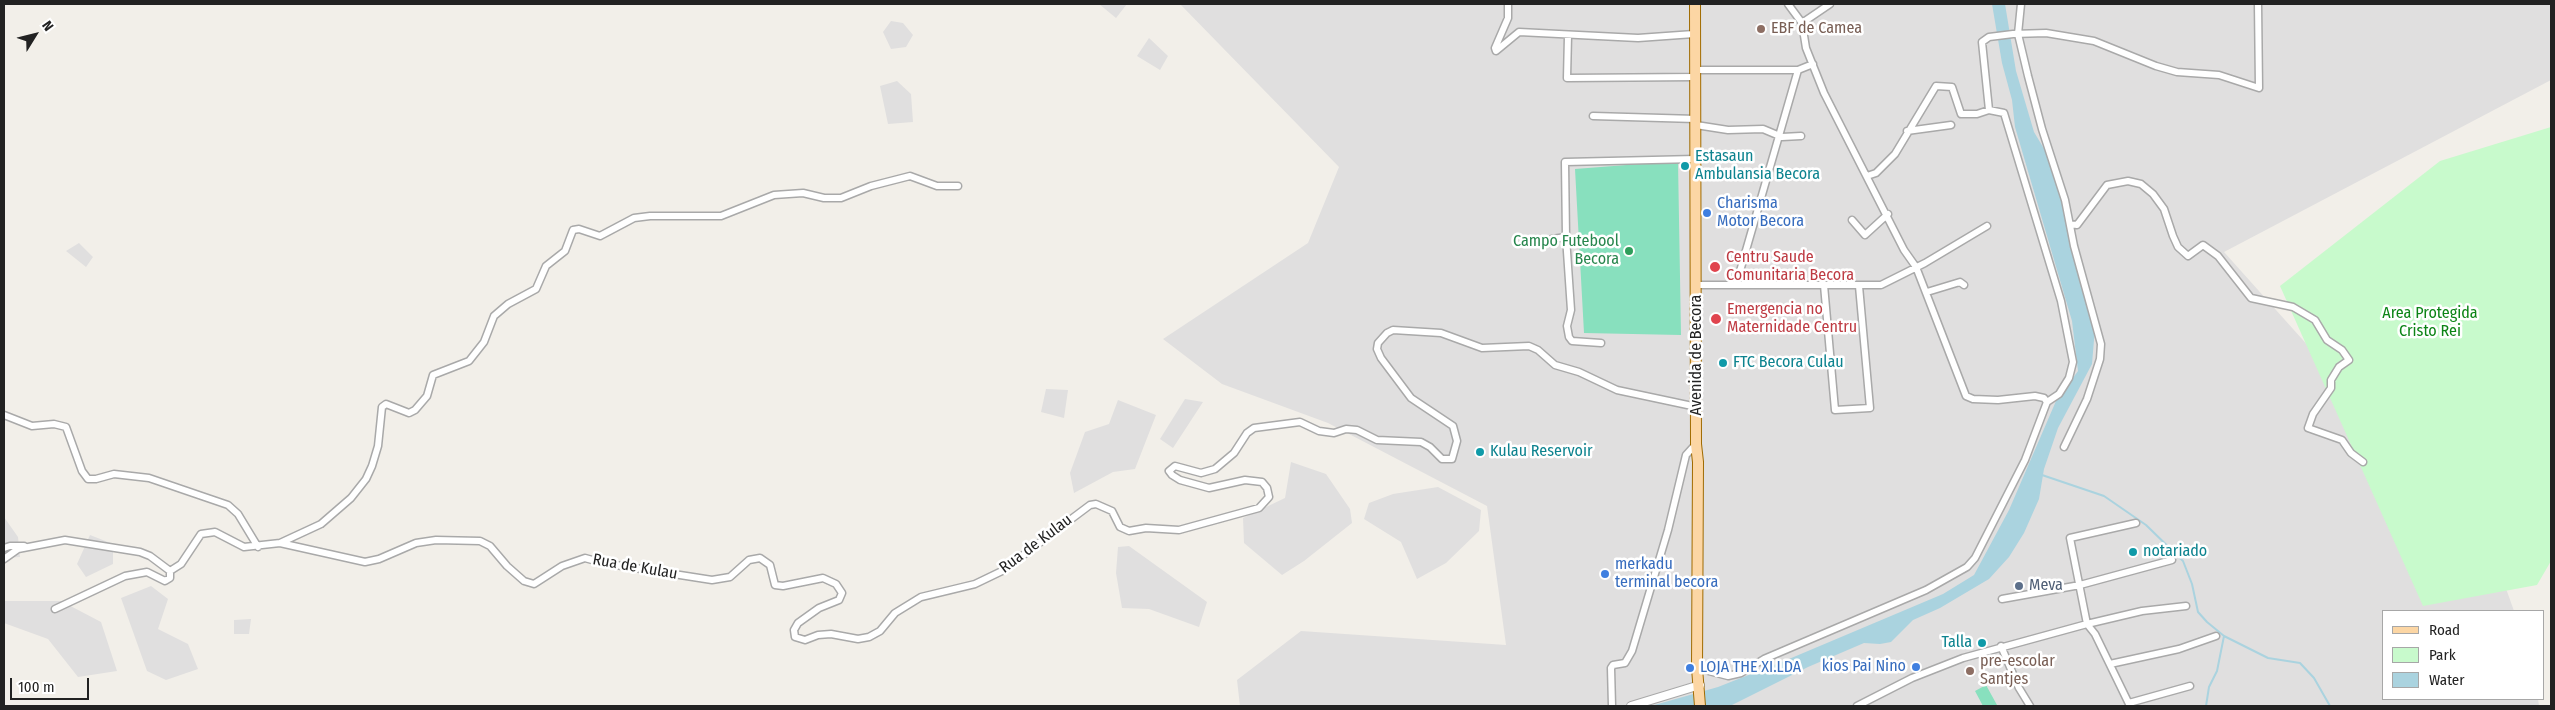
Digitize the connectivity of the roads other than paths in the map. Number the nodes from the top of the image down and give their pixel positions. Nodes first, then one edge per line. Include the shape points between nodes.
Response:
1 (1508, 4) edge
2 (1695, 4) edge
3 (1788, 4) edge
4 (1830, 4) edge
5 (2021, 4) edge
6 (2258, 4) edge
7 (1802, 23) junction
8 (1694, 34) junction
9 (2015, 34) junction
10 (1568, 36) junction
11 (1812, 64) junction
12 (1798, 70) junction
13 (1696, 74) junction
14 (1989, 110) junction
15 (1593, 116) dead end
16 (1696, 122) junction
17 (1951, 126) dead end
18 (1907, 131) junction
19 (1778, 136) junction
20 (1801, 136) dead end
21 (1696, 159) junction
22 (1867, 176) junction
23 (958, 186) dead end
24 (1888, 214) junction
25 (1852, 220) dead end
26 (2070, 224) junction
27 (1987, 226) dead end
28 (1566, 237) junction
29 (1552, 239) dead end
30 (1916, 267) junction
31 (1697, 285) junction
32 (1736, 285) junction
33 (1824, 285) junction
34 (1964, 285) dead end
35 (1859, 286) junction
36 (1927, 292) junction
37 (1601, 343) dead end
38 (2047, 402) junction
39 (1697, 407) junction
40 (4, 415) edge
41 (1696, 444) junction
42 (2064, 447) dead end
43 (2362, 462) dead end
44 (2136, 523) dead end
45 (280, 544) junction
46 (258, 546) junction
47 (27, 547) junction
48 (4, 548) edge
49 (4, 559) edge
50 (2172, 560) dead end
51 (170, 571) junction
52 (2080, 585) junction
53 (2002, 599) dead end
54 (2186, 606) dead end
55 (56, 609) dead end
56 (2087, 624) junction
57 (2216, 636) dead end
58 (2002, 646) junction
59 (2110, 664) junction
60 (1697, 668) junction
61 (2190, 686) dead end
62 (1700, 688) junction
63 (2130, 704) edge
64 (1612, 706) edge
65 (1631, 706) edge
66 (1700, 706) edge
67 (1857, 706) edge
68 (2030, 706) edge

1 - 10 street via 1508,18 1495,48 1498,50 1519,32
2 - 8 main road, Avenida de Becora
3 - 7 street
4 - 7 street
5 - 9 street
6 - 9 street via 2260,88 2219,75 2163,68 2094,41 2046,33
7 - 11 street
8 - 10 street via 1638,38
8 - 13 main road, Avenida de Becora
9 - 14 street via 1983,39
9 - 26 street
10 - 13 street via 1567,78
11 - 12 street
11 - 22 street
12 - 13 street
12 - 19 street
13 - 16 main road, Avenida de Becora
14 - 18 street via 1960,114 1952,87 1936,86
14 - 38 street via 2004,113 2008,121 2061,301 2073,362 2069,378 2059,394
15 - 16 street
16 - 19 street via 1728,130 1763,129
16 - 21 main road, Avenida de Becora
17 - 18 street
18 - 22 street via 1895,154 1876,173
19 - 20 street
19 - 32 street
21 - 28 street via 1565,162
21 - 31 main road, Avenida de Becora
22 - 24 street
23 - 45 street via 937,186 910,176 841,198 791,193 774,195 721,216 634,218 600,236 573,230 565,251 546,266 536,289 508,304 494,316 484,342 469,361 433,375 427,396 415,410 409,413 386,404 382,406 378,446 372,466 351,498 321,524
24 - 25 street via 1865,235
24 - 30 street via 1904,250
26 - 42 street via 2101,344 2100,359 2087,400
26 - 43 street via 2077,225 2107,185 2128,180 2141,184 2154,194 2164,209 2178,247 2188,256 2203,245 2218,256 2251,298 2293,306 2315,320 2327,340 2342,350 2349,360 2339,367 2331,380 2331,388 2313,414 2308,428 2342,440
27 - 30 street
28 - 29 street
28 - 37 street via 1569,338 1572,341
30 - 35 street via 1881,285
30 - 36 street
31 - 32 street
31 - 39 main road, Avenida de Becora
32 - 33 street
33 - 35 street
33 - 35 street via 1835,410 1870,408
34 - 36 street via 1960,282
36 - 38 street via 1966,396 1998,400 2035,396
38 - 60 street via 2025,460 1975,558 1967,567 1926,590 1764,659 1741,672 1728,676
39 - 41 main road, Avenida de Becora
39 - 45 street, Rua de Kulau via 1617,390 1555,365 1530,346 1482,348 1441,332 1394,330 1378,343 1377,350 1410,398 1452,426 1457,441 1452,459 1442,459 1421,442 1378,440 1357,430 1319,431 1300,422 1254,428 1247,432 1234,454 1215,469 1201,473 1175,466 1170,471 1180,480 1209,488 1246,480 1262,482 1269,497 1259,508 1179,530 1146,528 1129,531 1120,527 1112,511 1096,504 1090,505 1002,571 975,584 921,597 895,613 880,631 858,639 831,634 818,634 805,640 795,637 798,623 819,608 838,600 842,593 836,584 823,578 775,585 770,565 760,558 749,560 730,577 712,580 603,564 584,558 562,566 534,584 524,581 490,546 480,541 423,542 365,562
40 - 46 street via 32,426 54,424 66,427 82,472 88,478 114,474 149,478 228,504
41 - 60 main road, Avenida de Becora
41 - 64 street via 1686,455 1668,530 1632,651 1625,662 1611,668
44 - 52 street via 2070,538
45 - 46 street, Rua de Kulau
46 - 51 street, Rua de Kulau via 244,547 222,534 206,532 201,534 181,564
47 - 48 street
47 - 49 street
47 - 51 street via 65,540 85,542 140,552
50 - 52 street
51 - 55 street via 170,578 165,581 146,572 125,576
52 - 53 street
52 - 56 street
54 - 56 street
56 - 58 street
56 - 59 street
57 - 59 street via 2179,649
58 - 67 street via 1912,678
58 - 68 street
59 - 63 street
60 - 62 main road, Avenida de Becora
61 - 63 street
62 - 65 street
62 - 66 main road, Avenida de Becora

